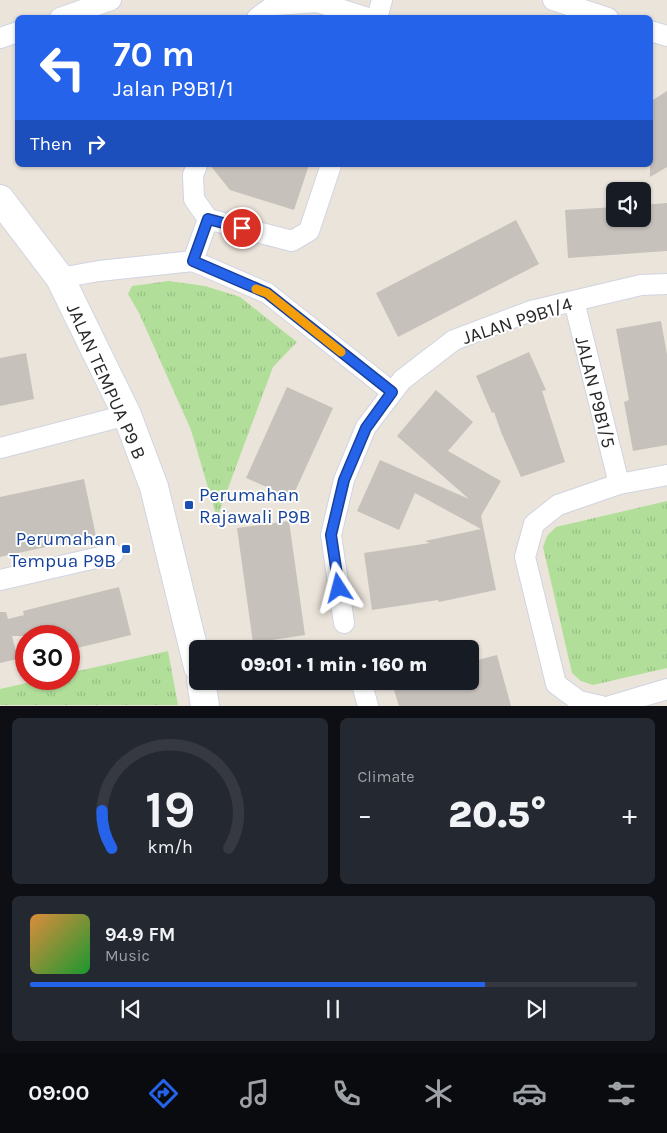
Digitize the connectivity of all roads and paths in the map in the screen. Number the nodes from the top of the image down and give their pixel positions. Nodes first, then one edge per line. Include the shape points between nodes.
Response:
1 (111, 0) edge
2 (382, 0) edge
3 (553, 0) edge
4 (68, 15) edge
5 (261, 15) edge
6 (358, 15) edge
7 (378, 15) edge
8 (599, 15) edge
9 (653, 32) edge
10 (15, 33) edge
11 (667, 36) edge
12 (0, 38) edge
13 (196, 167) edge
14 (330, 167) edge
15 (0, 199) edge
16 (208, 219) junction
17 (193, 261) junction
18 (60, 278) junction
19 (667, 284) edge
20 (574, 301) junction
21 (392, 392) junction
22 (127, 414) junction
23 (0, 448) edge
24 (667, 475) edge
25 (618, 484) junction
26 (113, 554) dead end
27 (0, 580) edge
28 (344, 623) dead end
29 (191, 640) edge
30 (202, 690) edge
31 (364, 690) edge
32 (657, 696) edge
33 (205, 706) edge
34 (368, 706) edge
35 (601, 706) edge
36 (610, 706) edge

1 - 4 street
2 - 7 street
3 - 8 street
5 - 6 street via 275,5 316,2
9 - 11 street
10 - 12 street
13 - 16 street via 193,175 194,200
14 - 16 street via 310,231 292,242
15 - 18 street, JALAN TEMPUA P9 B
16 - 17 street
17 - 18 street
17 - 21 street via 267,293
18 - 22 street, JALAN TEMPUA P9 B
19 - 20 street, JALAN P9B1/4 via 641,285
20 - 21 street, JALAN P9B1/4 via 531,311 454,340 402,380
20 - 25 street, JALAN P9B1/5
21 - 28 street, JALAN P9B1/4 via 362,436 344,480 331,535
22 - 23 street
22 - 29 street, JALAN TEMPUA P9 B via 154,487
24 - 25 street
25 - 35 street via 558,506 534,524 525,557 556,684 579,701
26 - 27 street
30 - 33 street
31 - 34 street
32 - 36 street

